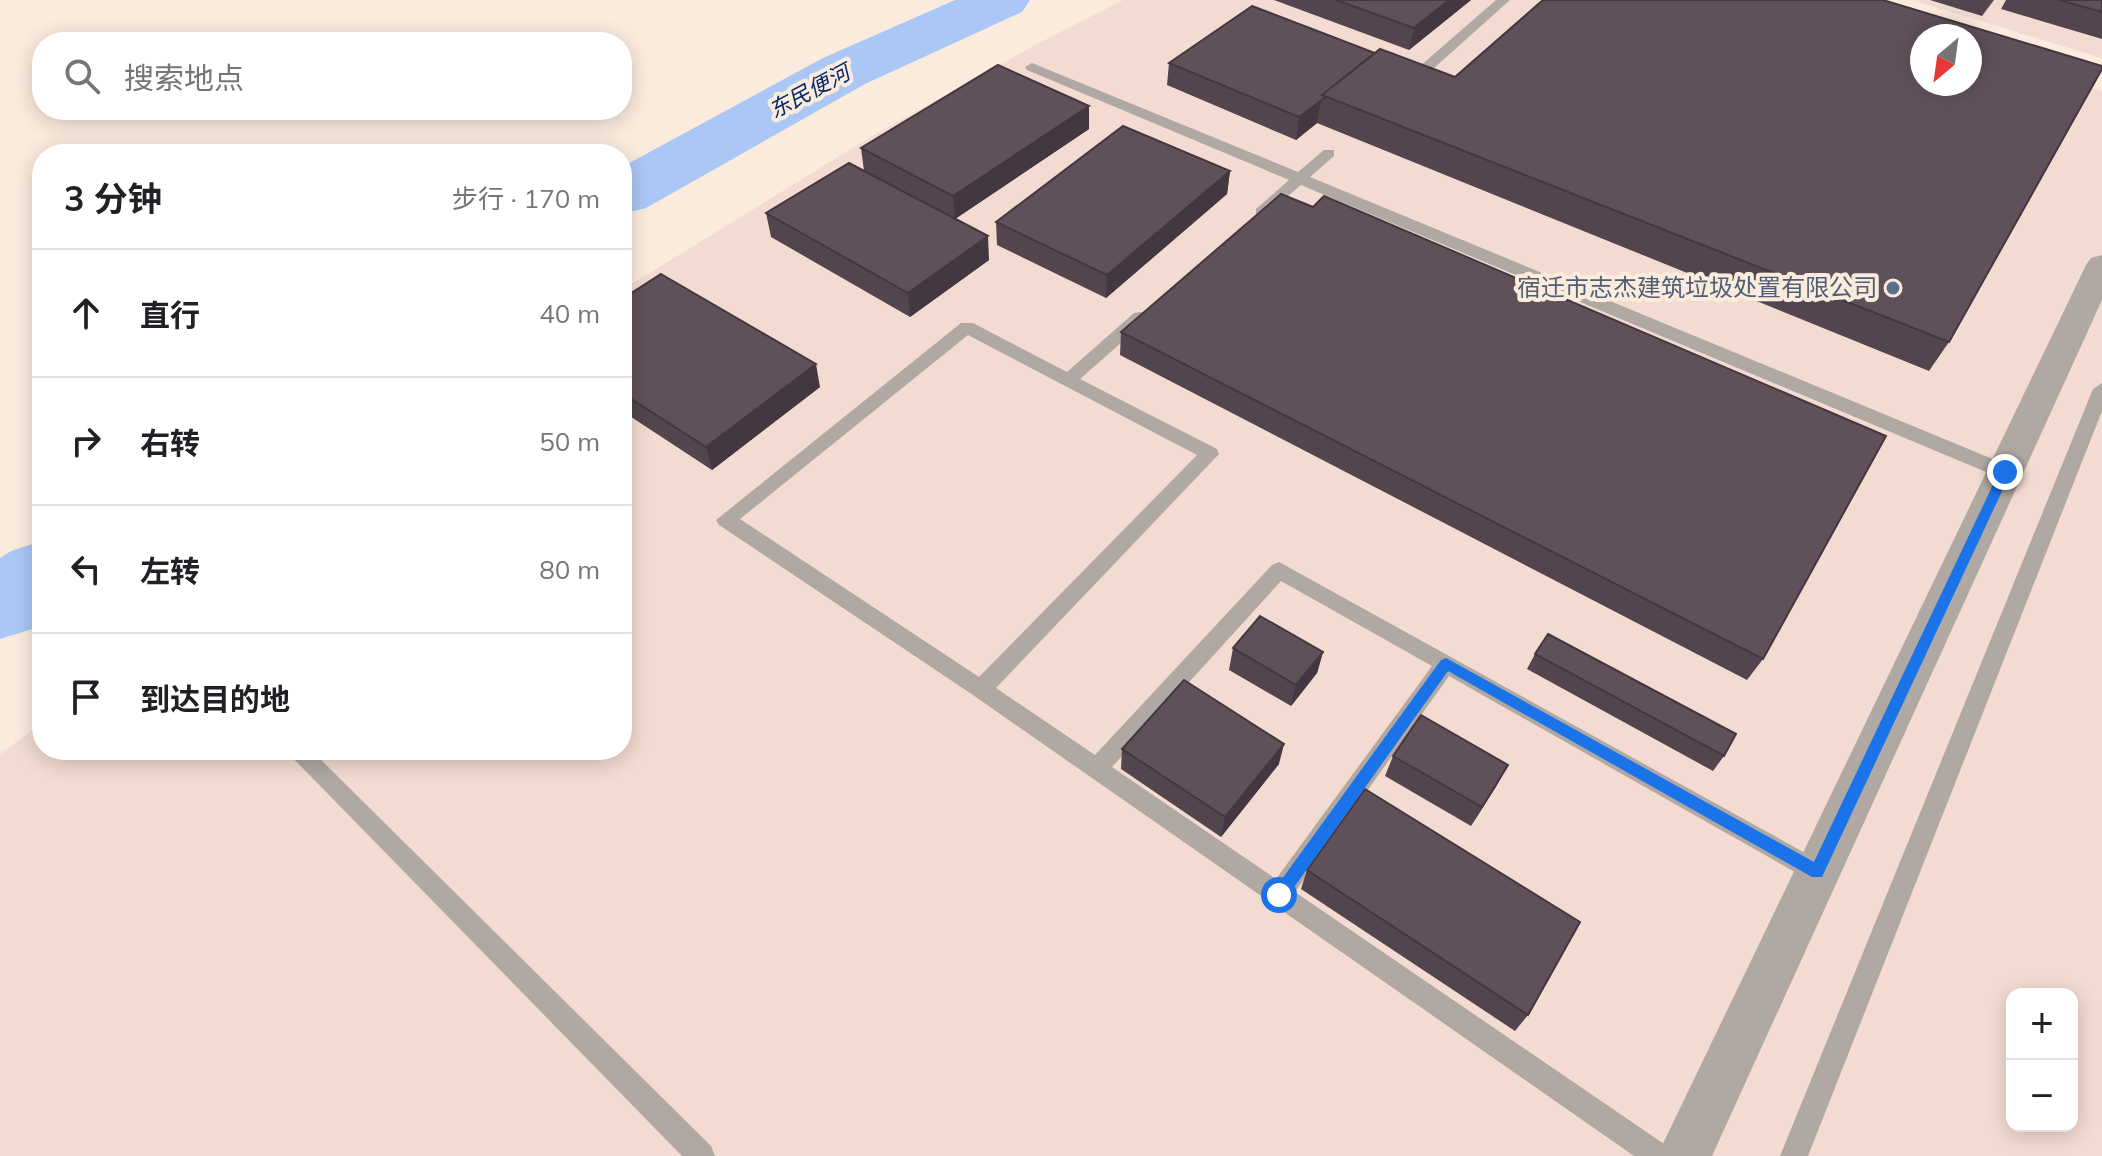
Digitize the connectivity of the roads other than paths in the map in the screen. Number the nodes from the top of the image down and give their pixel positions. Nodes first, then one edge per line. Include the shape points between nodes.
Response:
1 (1504, 0) edge
2 (1032, 67) dead end
3 (1394, 97) edge
4 (1329, 153) dead end
5 (1299, 179) junction
6 (1253, 219) edge
7 (2102, 265) edge
8 (1149, 310) edge
9 (1068, 380) junction
10 (2102, 389) edge
11 (2005, 472) junction
12 (1446, 664) junction
13 (981, 689) junction
14 (306, 760) edge
15 (1097, 768) junction
16 (1817, 872) junction
17 (1279, 895) junction
18 (701, 1156) edge
19 (1657, 1156) edge
20 (1684, 1156) edge
21 (1794, 1156) edge

1 - 3 lane
2 - 5 lane
4 - 5 lane
5 - 6 lane
5 - 11 lane
7 - 11 street
8 - 9 lane
9 - 13 lane via 1210,454
9 - 13 lane via 967,327 726,520
10 - 21 lane
11 - 16 street
12 - 15 lane via 1279,570
12 - 16 lane
12 - 17 lane
13 - 15 lane
14 - 18 lane
15 - 17 lane
16 - 20 street
17 - 19 lane

